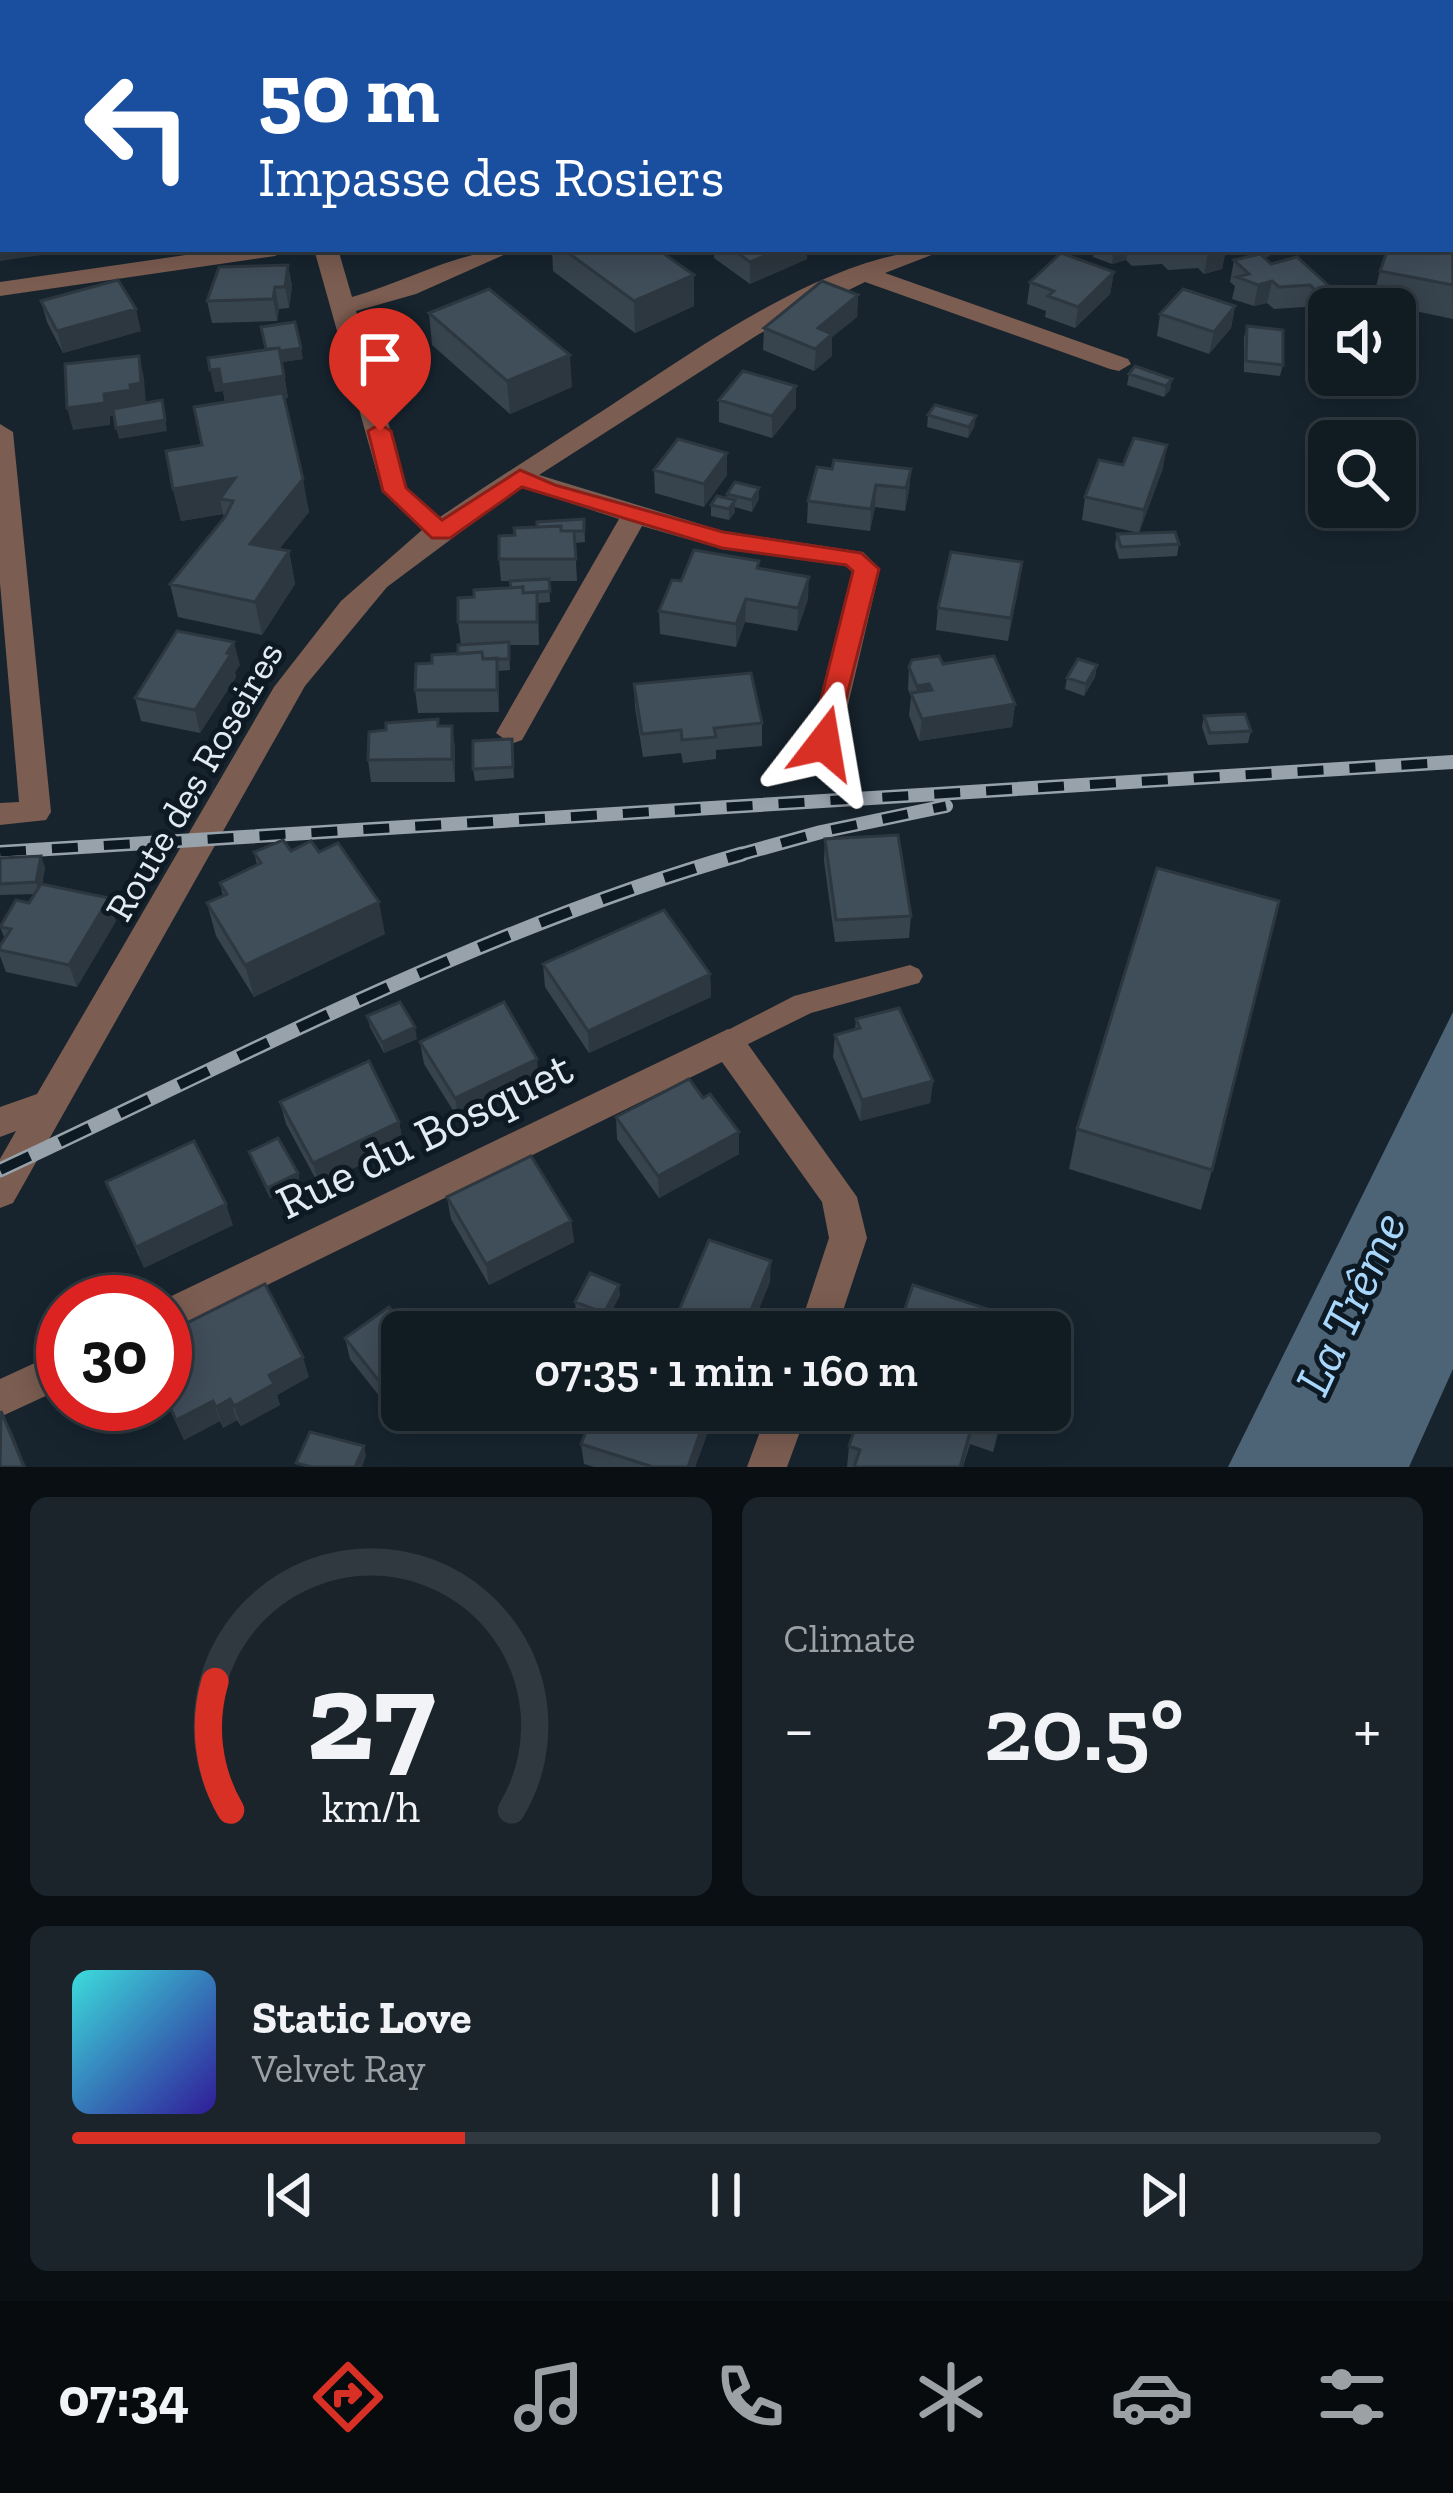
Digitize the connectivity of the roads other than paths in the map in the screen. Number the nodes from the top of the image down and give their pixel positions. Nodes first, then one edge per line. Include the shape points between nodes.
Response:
1 (254, 252) edge
2 (327, 252) edge
3 (498, 252) edge
4 (925, 252) edge
5 (860, 272) junction
6 (0, 289) edge
7 (343, 308) junction
8 (1119, 364) dead end
9 (0, 432) edge
10 (520, 477) junction
11 (634, 517) junction
12 (441, 533) junction
13 (6, 546) edge
14 (511, 733) dead end
15 (824, 743) dead end
16 (0, 814) edge
17 (910, 976) dead end
18 (728, 1043) junction
19 (54, 1103) junction
20 (0, 1122) edge
21 (10, 1177) edge
22 (192, 1305) edge
23 (825, 1311) edge
24 (36, 1381) edge
25 (0, 1399) edge
26 (780, 1431) edge
27 (767, 1467) edge

1 - 6 street
2 - 7 street
3 - 7 street
4 - 5 street, Route des Roseires
5 - 8 street
5 - 10 street, Route des Roseires via 753,324
7 - 12 street via 395,491
9 - 13 street
10 - 11 street
10 - 12 street, Route des Roseires
11 - 14 street
11 - 15 street via 722,540 853,558 866,569
12 - 19 street, Route des Roseires via 379,580 284,694
13 - 16 street via 35,812
17 - 18 lane via 804,1004
18 - 22 street, Rue du Bosquet
18 - 23 street via 839,1197 848,1238
19 - 20 street
19 - 21 street, Route des Roseires
24 - 25 street
26 - 27 street

